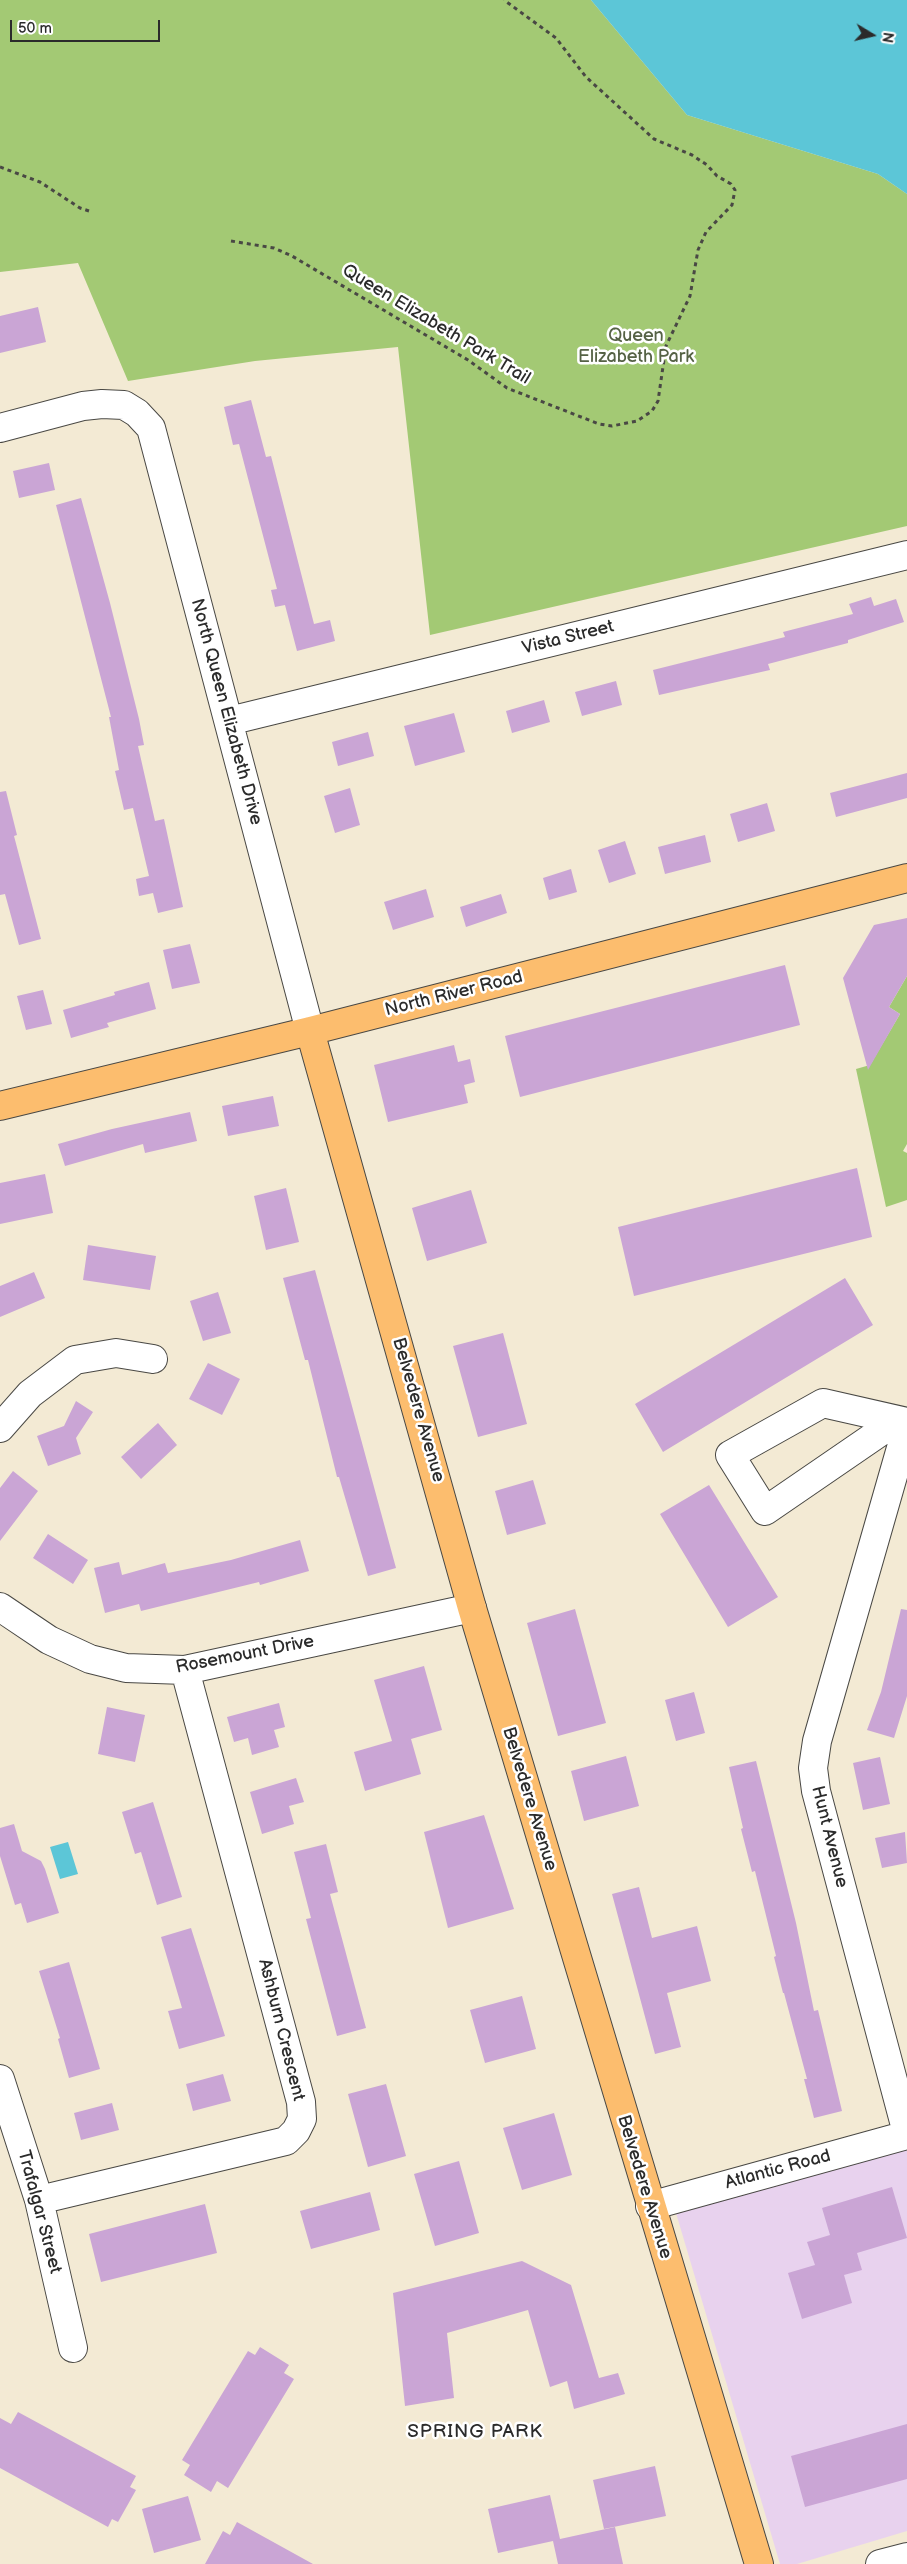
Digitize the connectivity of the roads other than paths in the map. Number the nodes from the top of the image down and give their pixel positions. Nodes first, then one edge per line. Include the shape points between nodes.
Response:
1 (0, 428) edge
2 (907, 554) edge
3 (229, 721) junction
4 (907, 878) edge
5 (310, 1031) junction
6 (0, 1106) edge
7 (153, 1359) dead end
8 (906, 1427) edge
9 (0, 1428) edge
10 (0, 1607) edge
11 (472, 1608) junction
12 (185, 1670) junction
13 (0, 2079) edge
14 (907, 2134) edge
15 (39, 2200) junction
16 (650, 2206) junction
17 (73, 2348) dead end
18 (907, 2557) edge
19 (759, 2564) edge
20 (880, 2564) edge

1 - 3 street, North Queen Elizabeth Drive via 83,406 124,405 151,428
2 - 3 street, Vista Street
3 - 5 street, North Queen Elizabeth Drive
4 - 5 main road, North River Road
5 - 6 main road, North River Road
5 - 11 main road, Belvedere Avenue
7 - 9 street via 116,1353 75,1360 30,1394
8 - 8 street via 822,1403 730,1455 765,1511 886,1428
8 - 14 street, Hunt Avenue via 817,1741 813,1768 816,1792
10 - 12 street, Rosemount Drive via 49,1640 90,1659 126,1668
11 - 12 street, Rosemount Drive
11 - 16 main road, Belvedere Avenue
12 - 15 street, Ashburn Crescent via 299,2092 302,2119 286,2141
13 - 15 street, Trafalgar Street
14 - 16 street, Atlantic Road
15 - 17 street, Trafalgar Street
16 - 19 main road, Belvedere Avenue
18 - 20 street

